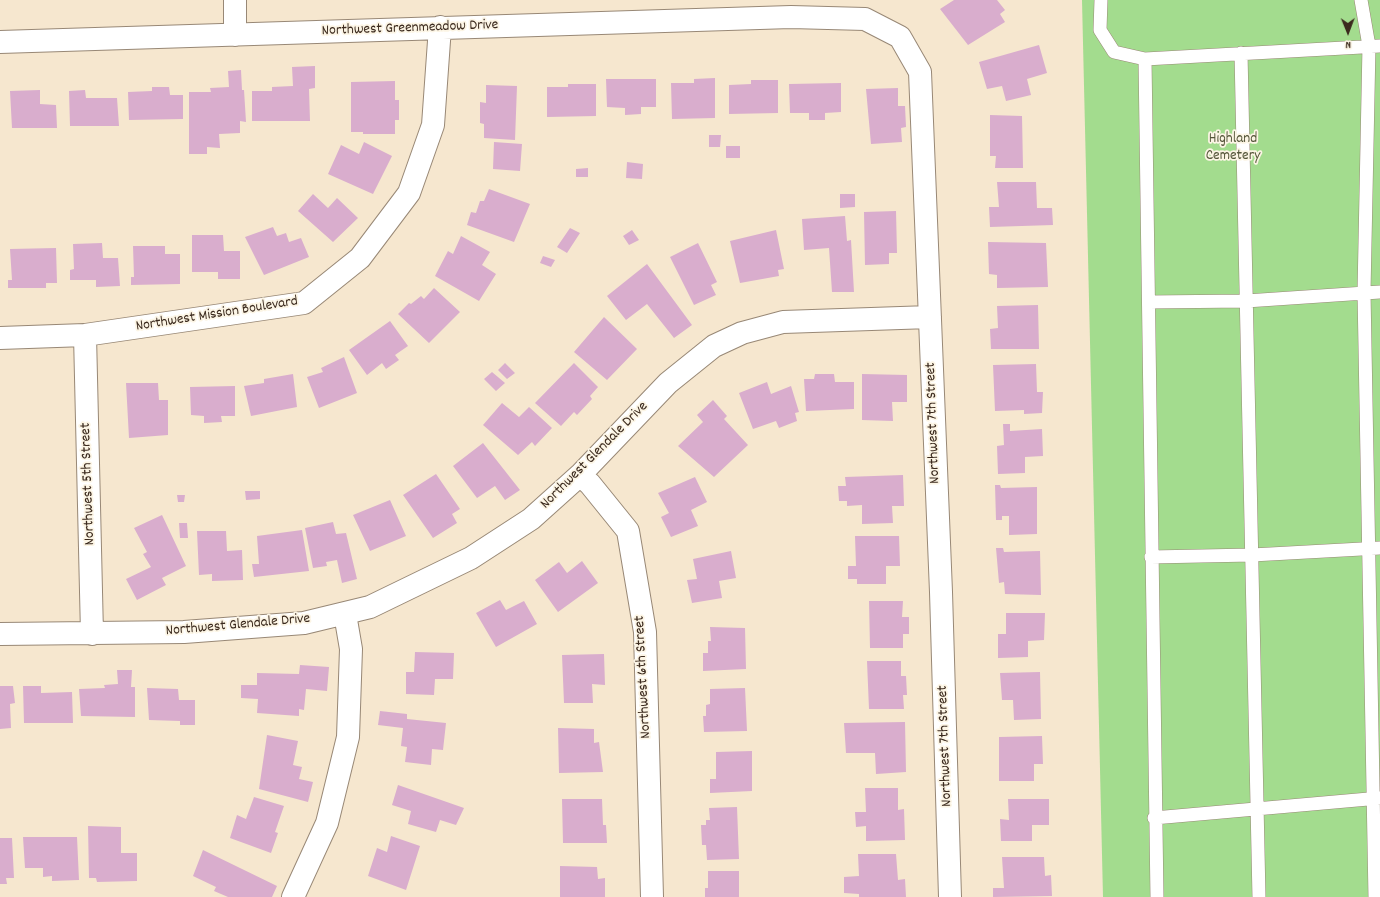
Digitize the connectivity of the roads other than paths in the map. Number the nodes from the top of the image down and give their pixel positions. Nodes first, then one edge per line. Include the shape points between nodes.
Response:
1 (235, 0) edge
2 (1101, 0) edge
3 (1361, 0) edge
4 (821, 18) joint
5 (440, 27) junction
6 (235, 35) junction
7 (0, 42) edge
8 (1374, 46) edge
9 (1241, 53) junction
10 (1145, 59) junction
11 (1364, 292) junction
12 (1380, 292) edge
13 (1246, 301) junction
14 (1149, 302) junction
15 (930, 317) junction
16 (84, 335) junction
17 (0, 338) edge
18 (580, 475) junction
19 (1374, 548) edge
20 (1252, 556) junction
21 (1151, 557) junction
22 (345, 614) junction
23 (0, 634) edge
24 (92, 634) junction
25 (1376, 798) edge
26 (1258, 810) junction
27 (1154, 818) junction
28 (293, 897) edge
29 (652, 897) edge
30 (950, 897) edge
31 (1156, 897) edge
32 (1259, 897) edge
33 (1375, 897) edge

1 - 6 street
2 - 10 lane via 1100,30 1114,52
3 - 8 lane
4 - 5 street, Northwest Greenmeadow Drive
4 - 15 street, Northwest 7th Street via 865,19 900,37 920,72
5 - 6 street, Northwest Greenmeadow Drive
5 - 16 street, Northwest Mission Boulevard via 433,125 409,193 360,258 304,303
6 - 7 street, Northwest Greenmeadow Drive
8 - 9 lane
8 - 11 lane
9 - 10 lane
9 - 13 lane
10 - 14 lane
11 - 12 lane
11 - 13 lane
11 - 19 lane
13 - 14 lane
13 - 20 lane
14 - 21 lane
15 - 18 street, Northwest Glendale Drive via 783,322 742,333 714,346 668,383
15 - 30 street, Northwest 7th Street
16 - 17 street, Northwest Mission Boulevard
16 - 24 street, Northwest 5th Street
18 - 22 street, Northwest Glendale Drive via 531,518 471,558 370,607
18 - 29 street, Northwest 6th Street via 628,531 645,632
19 - 20 lane
19 - 25 lane
20 - 21 lane
20 - 26 lane
21 - 27 lane
22 - 24 street, Northwest Glendale Drive via 304,623 272,626 184,632
22 - 28 street via 351,650 348,738 327,823
23 - 24 street, Northwest Glendale Drive
25 - 26 lane
25 - 33 lane
26 - 27 lane
26 - 32 lane
27 - 31 lane

